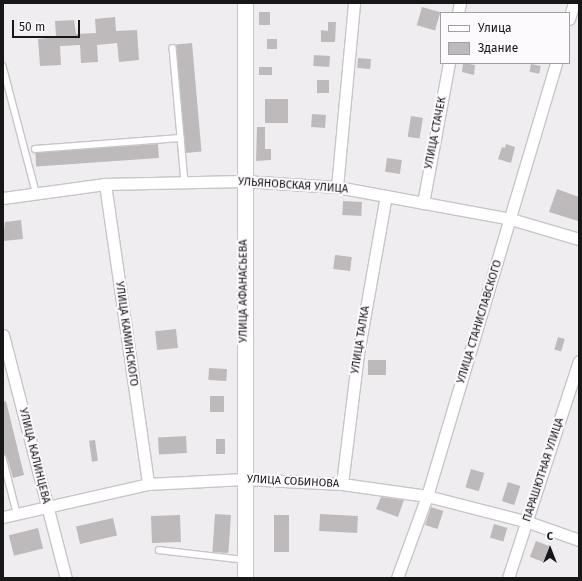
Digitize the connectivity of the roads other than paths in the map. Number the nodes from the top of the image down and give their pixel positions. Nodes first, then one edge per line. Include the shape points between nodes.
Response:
1 (245, 3) edge
2 (354, 3) edge
3 (574, 3) edge
4 (570, 16) edge
5 (173, 48) dead end
6 (449, 64) edge
7 (556, 64) edge
8 (3, 66) edge
9 (181, 138) junction
10 (35, 149) dead end
11 (244, 181) junction
12 (186, 182) junction
13 (105, 184) junction
14 (337, 187) junction
15 (36, 192) junction
16 (386, 196) junction
17 (3, 198) edge
18 (423, 203) junction
19 (511, 219) junction
20 (579, 239) edge
21 (3, 335) edge
22 (579, 361) edge
23 (3, 460) edge
24 (244, 479) junction
25 (148, 484) junction
26 (342, 484) junction
27 (427, 496) junction
28 (46, 505) junction
29 (17, 513) junction
30 (3, 517) edge
31 (528, 522) junction
32 (579, 540) edge
33 (159, 550) dead end
34 (245, 560) junction
35 (66, 578) edge
36 (246, 578) edge
37 (397, 578) edge
38 (508, 578) edge

1 - 11 street, УЛИЦА АФАНАСЬЕВА
2 - 14 street
3 - 4 street
5 - 9 lane
6 - 18 street, УЛИЦА СТАЧЕК
7 - 19 street, УЛИЦА СТАНИСЛАВСКОГО
8 - 15 lane
9 - 10 lane
9 - 12 lane
11 - 12 street, УЛЬЯНОВСКАЯ УЛИЦА
11 - 14 street, УЛЬЯНОВСКАЯ УЛИЦА
11 - 24 street, УЛИЦА АФАНАСЬЕВА
12 - 13 street, УЛЬЯНОВСКАЯ УЛИЦА
13 - 15 street, УЛЬЯНОВСКАЯ УЛИЦА
13 - 25 street, УЛИЦА КАМИНСКОГО
14 - 16 street, УЛЬЯНОВСКАЯ УЛИЦА
15 - 17 street, УЛЬЯНОВСКАЯ УЛИЦА
16 - 18 street, УЛЬЯНОВСКАЯ УЛИЦА
16 - 26 street, УЛИЦА ТАЛКА via 358,354
18 - 19 street, УЛЬЯНОВСКАЯ УЛИЦА
19 - 20 street, УЛЬЯНОВСКАЯ УЛИЦА
19 - 27 street, УЛИЦА СТАНИСЛАВСКОГО
21 - 28 street, УЛИЦА КАЛИНЦЕВА
22 - 31 street, ПАРАШЮТНАЯ УЛИЦА
23 - 29 lane
24 - 25 street, УЛИЦА СОБИНОВА
24 - 26 street, УЛИЦА СОБИНОВА
24 - 34 street, УЛИЦА АФАНАСЬЕВА
25 - 28 street, УЛИЦА СОБИНОВА
26 - 27 street, УЛИЦА СОБИНОВА
27 - 31 street, УЛИЦА СОБИНОВА
27 - 37 street, УЛИЦА СТАНИСЛАВСКОГО
28 - 29 street, УЛИЦА СОБИНОВА
28 - 35 street, УЛИЦА КАЛИНЦЕВА
29 - 30 street, УЛИЦА СОБИНОВА
31 - 32 street, УЛИЦА СОБИНОВА
31 - 38 street, ПАРАШЮТНАЯ УЛИЦА
33 - 34 lane
34 - 36 street, УЛИЦА АФАНАСЬЕВА

